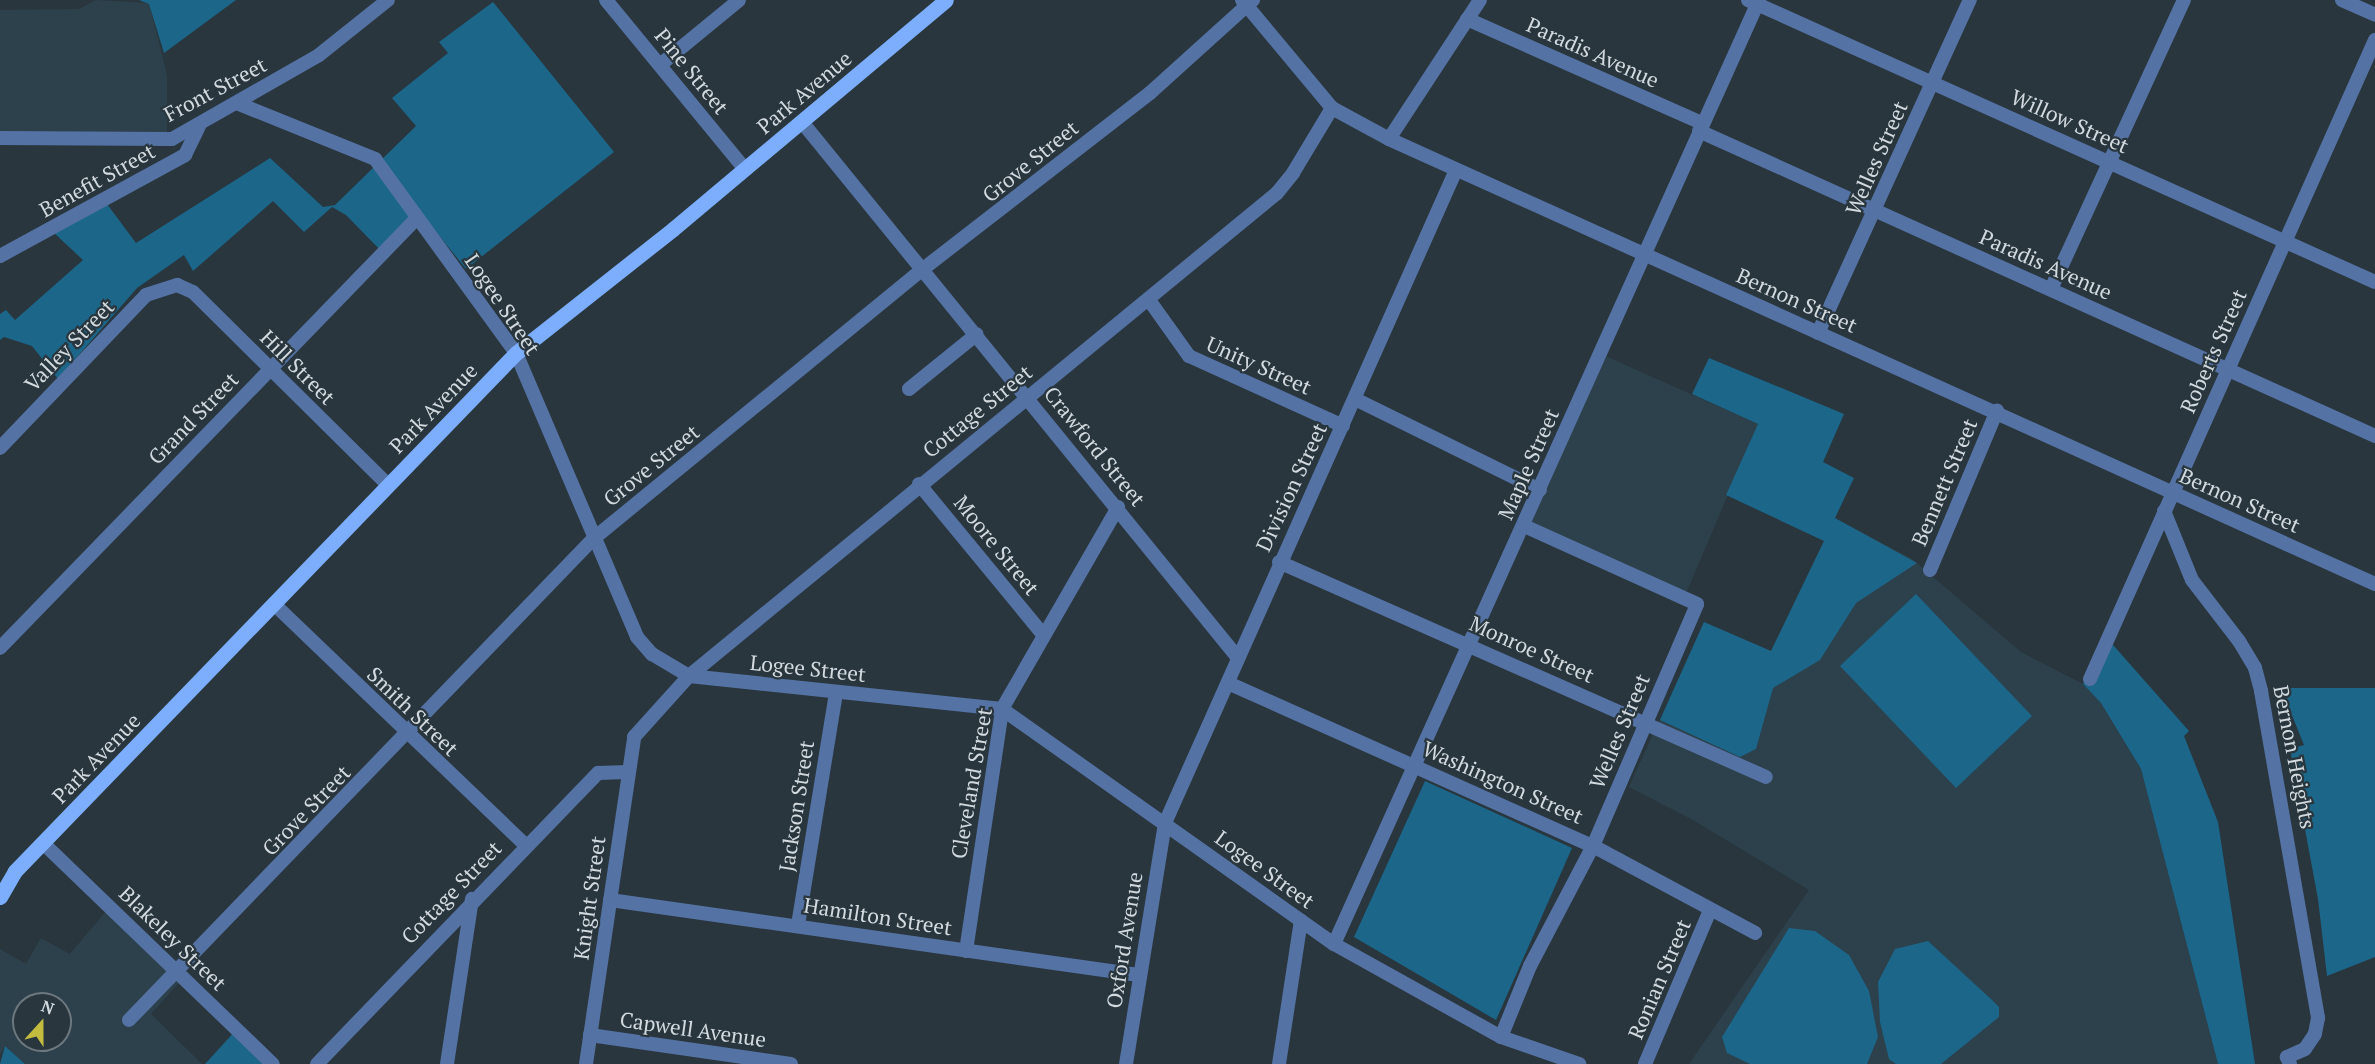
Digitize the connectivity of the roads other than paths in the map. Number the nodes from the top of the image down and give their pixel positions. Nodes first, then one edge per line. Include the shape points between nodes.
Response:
1 (388, 0) edge
2 (606, 0) edge
3 (739, 0) edge
4 (1480, 0) edge
5 (1970, 0) edge
6 (2184, 0) edge
7 (2342, 0) edge
8 (937, 1) edge
9 (1755, 1) edge
10 (1247, 2) edge
11 (2375, 15) edge
12 (1467, 19) junction
13 (2375, 40) edge
14 (660, 65) junction
15 (1933, 82) junction
16 (239, 104) junction
17 (1332, 108) junction
18 (802, 122) junction
19 (199, 126) junction
20 (1701, 127) junction
21 (0, 138) edge
22 (1389, 139) junction
23 (2110, 162) junction
24 (745, 169) junction
25 (1456, 170) junction
26 (1875, 212) junction
27 (417, 218) junction
28 (2284, 241) junction
29 (1646, 255) junction
30 (0, 256) edge
31 (923, 269) junction
32 (2375, 282) edge
33 (177, 285) joint
34 (2051, 289) junction
35 (1149, 300) junction
36 (1818, 333) junction
37 (977, 334) junction
38 (516, 353) junction
39 (268, 369) junction
40 (2228, 369) junction
41 (909, 389) dead end
42 (1028, 397) junction
43 (1355, 399) junction
44 (1997, 411) junction
45 (1343, 426) junction
46 (2375, 436) edge
47 (0, 448) edge
48 (387, 484) junction
49 (919, 484) junction
50 (1540, 490) junction
51 (2172, 493) junction
52 (1118, 507) junction
53 (2164, 511) junction
54 (1524, 526) junction
55 (593, 538) junction
56 (1279, 562) junction
57 (1930, 570) dead end
58 (2375, 584) edge
59 (274, 604) junction
60 (1042, 633) junction
61 (1470, 644) junction
62 (0, 648) edge
63 (1238, 658) junction
64 (689, 676) junction
65 (2090, 679) dead end
66 (1228, 683) junction
67 (836, 693) junction
68 (1002, 709) junction
69 (1646, 722) junction
70 (407, 735) junction
71 (634, 737) joint
72 (1416, 765) junction
73 (627, 772) junction
74 (1766, 777) dead end
75 (1165, 823) junction
76 (43, 843) junction
77 (525, 845) junction
78 (1593, 846) junction
79 (0, 897) edge
80 (472, 899) junction
81 (610, 900) junction
82 (1710, 910) junction
83 (1301, 921) junction
84 (798, 925) junction
85 (1755, 933) dead end
86 (1334, 944) junction
87 (966, 951) junction
88 (179, 972) junction
89 (1139, 975) junction
90 (129, 1020) dead end
91 (590, 1035) junction
92 (1501, 1037) junction
93 (273, 1064) edge
94 (317, 1064) edge
95 (447, 1064) edge
96 (586, 1064) edge
97 (791, 1064) edge
98 (1126, 1064) edge
99 (1279, 1064) edge
100 (1579, 1064) edge
101 (1645, 1064) edge
102 (2290, 1064) edge

1 - 16 street, Front Street via 318,55
2 - 14 street, Pine Street
3 - 14 street
4 - 12 street
5 - 15 street, Welles Street
6 - 23 street
7 - 11 street
8 - 18 main road, Park Avenue
9 - 15 street, Willow Street
9 - 20 street, Maple Street
10 - 17 street, Bernon Street
10 - 31 street, Grove Street via 1150,93
12 - 20 street, Paradis Avenue
12 - 22 street
13 - 28 street, Roberts Street
14 - 24 street, Pine Street
15 - 23 street, Willow Street
15 - 26 street, Welles Street
16 - 19 street, Front Street
16 - 27 street, Logee Street via 375,159
17 - 22 street, Bernon Street
17 - 35 street, Cottage Street via 1277,193
18 - 24 main road, Park Avenue
18 - 31 street, Crawford Street
19 - 21 street, Front Street via 172,139
19 - 30 street, Benefit Street via 185,155
20 - 26 street, Paradis Avenue
20 - 29 street, Maple Street
22 - 25 street, Bernon Street
23 - 28 street, Willow Street
23 - 34 street
24 - 38 main road, Park Avenue
25 - 29 street, Bernon Street
25 - 43 street, Division Street
26 - 34 street, Paradis Avenue
26 - 36 street, Welles Street
27 - 38 street, Logee Street
27 - 39 street, Grand Street
28 - 32 street, Willow Street
28 - 40 street, Roberts Street
29 - 36 street, Bernon Street
29 - 50 street, Maple Street
31 - 37 street, Crawford Street
31 - 55 street, Grove Street
33 - 39 street, Hill Street via 193,292
33 - 47 street, Valley Street via 146,295
34 - 40 street, Paradis Avenue
35 - 42 street, Cottage Street
35 - 45 street, Unity Street via 1189,356
36 - 44 street, Bernon Street
37 - 41 street
37 - 42 street, Crawford Street
38 - 48 main road, Park Avenue
38 - 55 street, Logee Street
39 - 48 street, Hill Street
39 - 62 street, Grand Street
40 - 46 street, Paradis Avenue
40 - 51 street, Roberts Street
42 - 49 street, Cottage Street
42 - 52 street, Crawford Street
43 - 45 street, Division Street
43 - 50 street
44 - 51 street, Bernon Street
44 - 57 street, Bennett Street
45 - 56 street, Division Street
48 - 59 main road, Park Avenue
49 - 60 street, Moore Street
49 - 64 street, Cottage Street
50 - 54 street, Maple Street
51 - 53 street, Roberts Street
51 - 58 street, Bernon Street
52 - 60 street, Cleveland Street
52 - 63 street, Crawford Street
53 - 65 street, Roberts Street
53 - 102 street, Bernon Heights via 2192,580 2239,641 2255,668 2261,691 2318,1018 2315,1034 2305,1049 2287,1057
54 - 61 street, Maple Street
54 - 69 street, Welles Street via 1697,604
55 - 64 street, Logee Street via 637,637 652,654
55 - 70 street, Grove Street
56 - 61 street, Monroe Street
56 - 63 street, Division Street
59 - 70 street, Smith Street
59 - 76 main road, Park Avenue
60 - 68 street, Cleveland Street
61 - 69 street, Monroe Street
61 - 72 street, Maple Street
63 - 66 street, Division Street
64 - 67 street, Logee Street
64 - 71 street, Cottage Street
66 - 72 street, Washington Street
66 - 75 street, Division Street
67 - 68 street, Logee Street
67 - 84 street, Jackson Street
68 - 75 street, Logee Street
68 - 87 street, Cleveland Street
69 - 74 street, Monroe Street
69 - 78 street, Welles Street
70 - 77 street, Smith Street
70 - 88 street, Grove Street
71 - 73 street, Knight Street
72 - 78 street, Washington Street
72 - 86 street, Maple Street
73 - 77 street, Cottage Street via 598,773
73 - 81 street, Knight Street
75 - 83 street, Logee Street
75 - 89 street, Oxford Avenue
76 - 79 main road, Park Avenue via 15,871
76 - 88 street, Blakeley Street
77 - 80 street, Cottage Street
78 - 82 street, Washington Street
78 - 92 street, Welles Street via 1530,966
80 - 94 street, Cottage Street
80 - 95 street
81 - 84 street, Hamilton Street
81 - 91 street, Knight Street
82 - 85 street, Washington Street
82 - 101 street, Ronian Street
83 - 86 street, Logee Street
83 - 99 street
84 - 87 street, Hamilton Street
86 - 92 street, Logee Street
87 - 89 street, Hamilton Street
88 - 90 street, Grove Street
88 - 93 street, Blakeley Street
89 - 98 street, Oxford Avenue
91 - 96 street, Knight Street
91 - 97 street, Capwell Avenue
92 - 100 street, Logee Street

